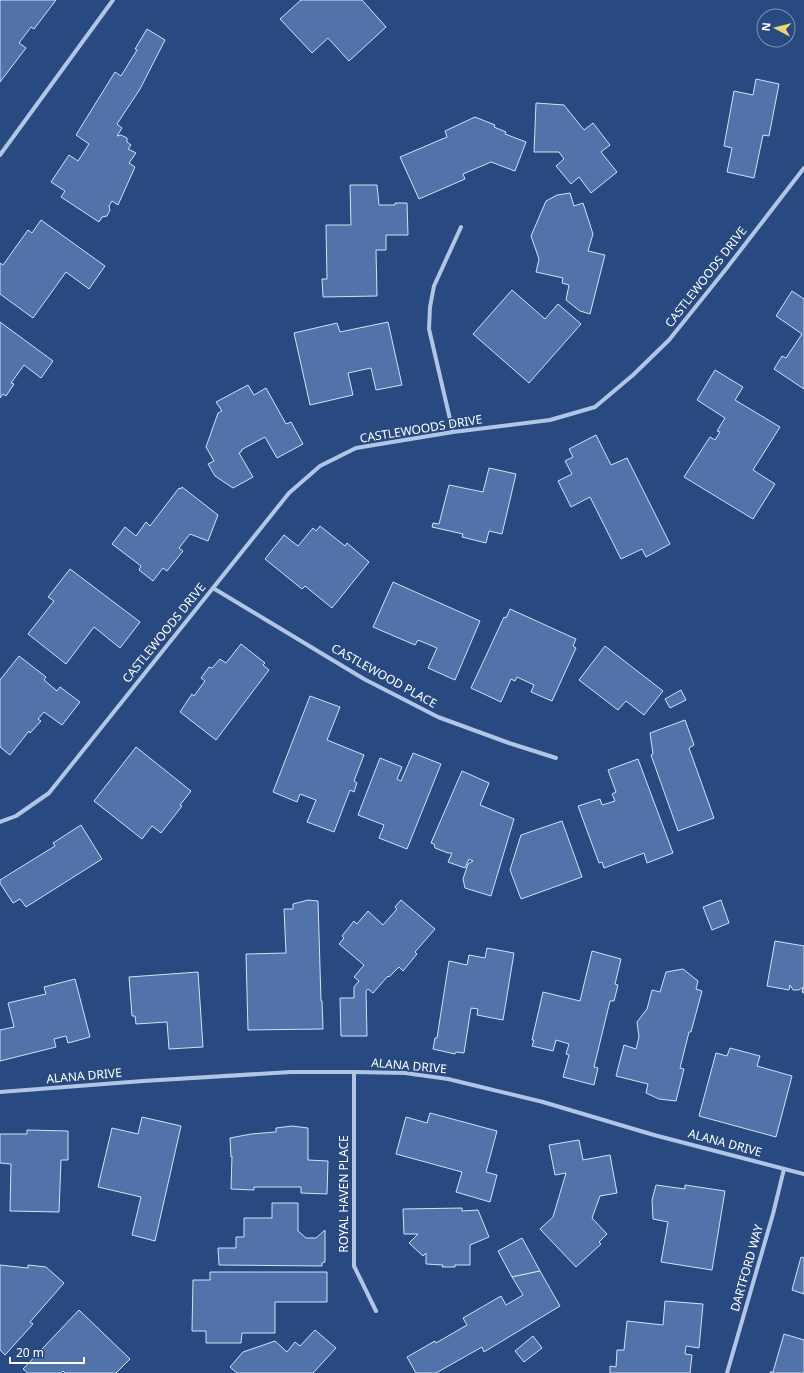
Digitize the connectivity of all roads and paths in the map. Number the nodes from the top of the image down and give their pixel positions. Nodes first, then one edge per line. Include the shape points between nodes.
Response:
1 (113, 0) edge
2 (0, 155) edge
3 (804, 168) edge
4 (462, 227) dead end
5 (453, 432) junction
6 (213, 588) junction
7 (556, 758) dead end
8 (0, 822) edge
9 (354, 1072) junction
10 (0, 1092) edge
11 (784, 1169) junction
12 (804, 1174) edge
13 (376, 1311) dead end
14 (727, 1373) edge

1 - 2 street
3 - 5 street, CASTLEWOODS DRIVE via 669,340 595,407 550,420
4 - 5 street via 434,286 429,329
5 - 6 street, CASTLEWOODS DRIVE via 356,448 320,466 289,493
6 - 7 street, CASTLEWOOD PLACE via 364,679 438,718
6 - 8 street, CASTLEWOODS DRIVE via 48,793 16,816
9 - 10 street, ALANA DRIVE via 291,1072
9 - 11 street, ALANA DRIVE via 448,1079 543,1102
9 - 13 street, ROYAL HAVEN PLACE via 354,1266
11 - 12 street, ALANA DRIVE
11 - 14 street, DARTFORD WAY

